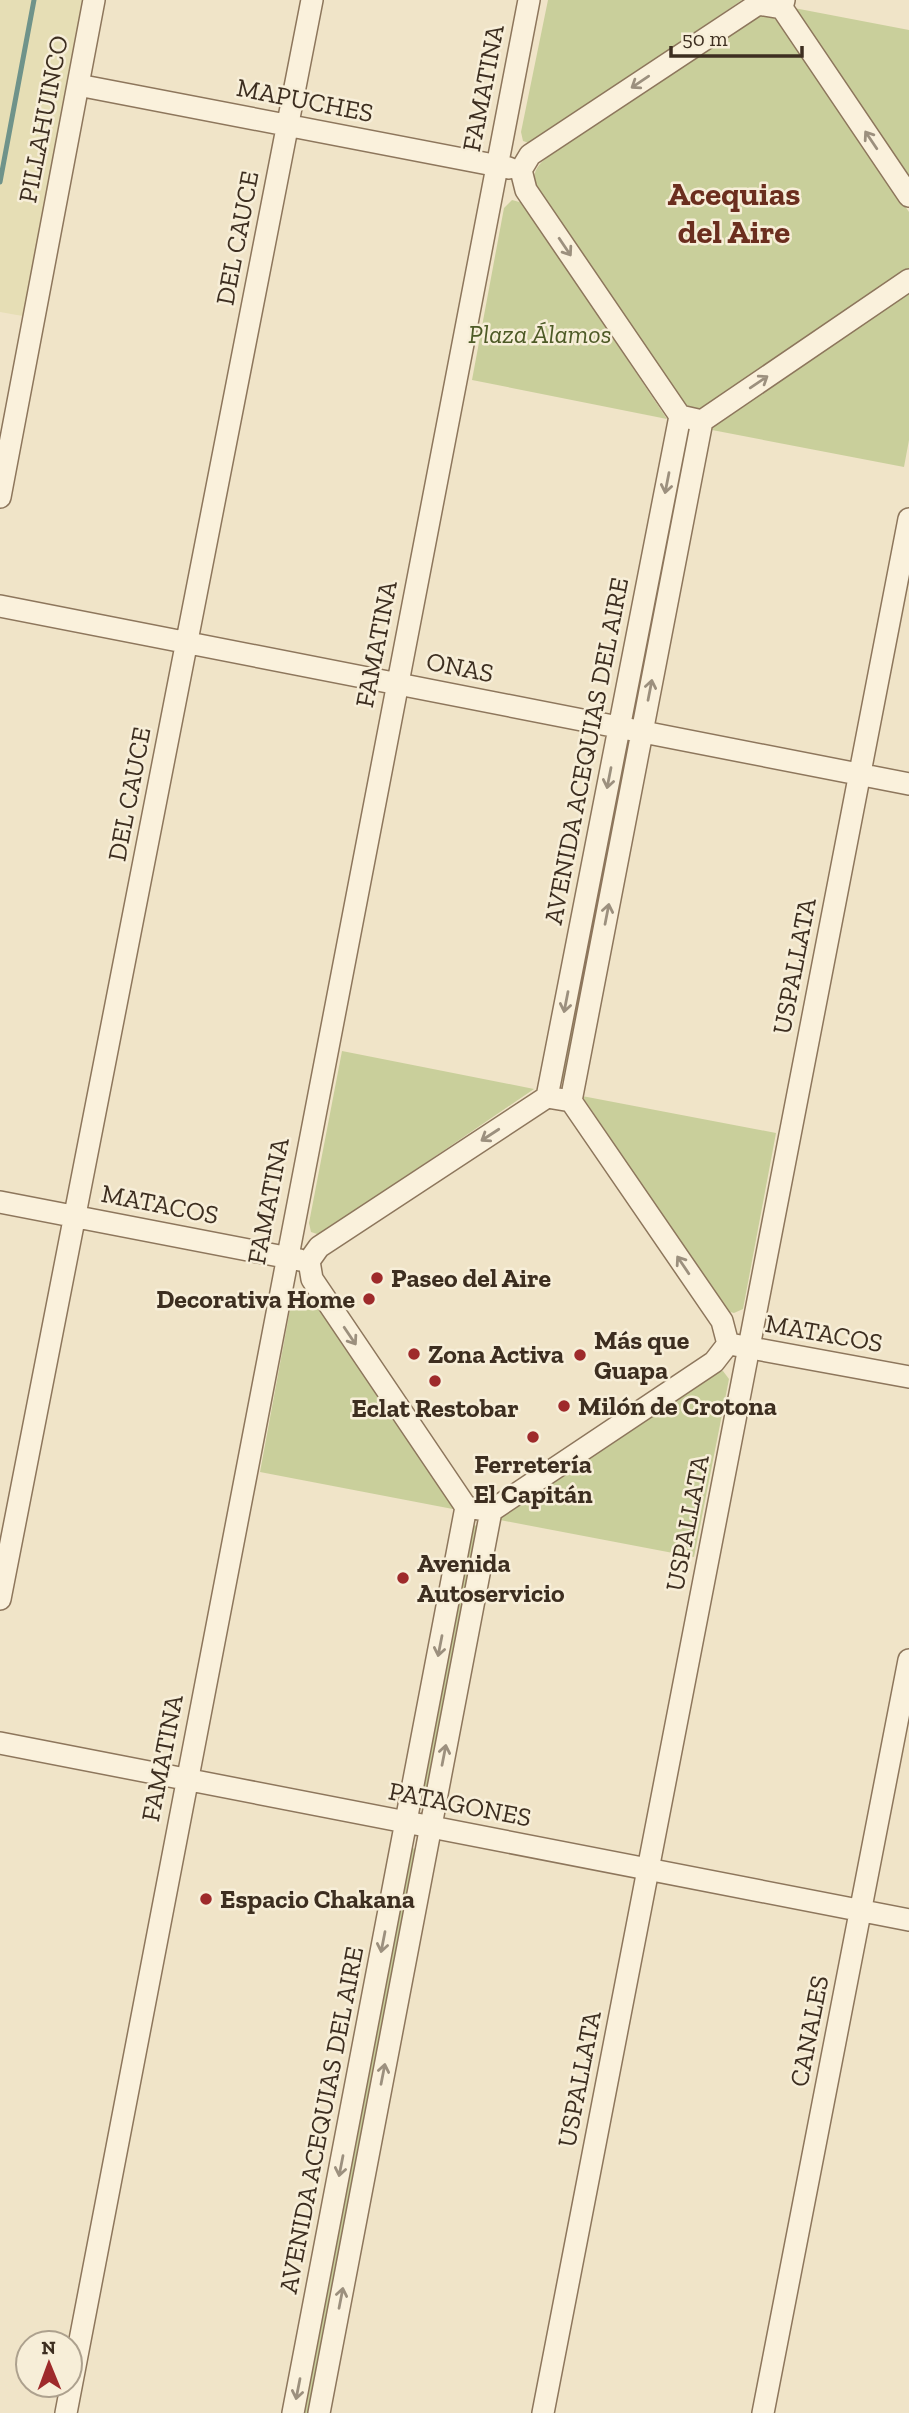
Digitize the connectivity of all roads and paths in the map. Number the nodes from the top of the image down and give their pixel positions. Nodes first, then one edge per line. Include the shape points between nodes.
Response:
1 (94, 0) edge
2 (312, 0) edge
3 (528, 0) edge
4 (758, 2) edge
5 (783, 4) edge
6 (78, 85) junction
7 (288, 125) junction
8 (497, 166) junction
9 (521, 170) junction
10 (909, 196) edge
11 (909, 280) edge
12 (680, 416) junction
13 (702, 421) junction
14 (0, 496) edge
15 (909, 519) edge
16 (0, 606) edge
17 (187, 643) junction
18 (397, 684) junction
19 (619, 727) junction
20 (642, 732) junction
21 (860, 774) junction
22 (909, 784) edge
23 (547, 1097) junction
24 (571, 1101) junction
25 (0, 1202) edge
26 (75, 1216) junction
27 (286, 1257) junction
28 (309, 1261) junction
29 (739, 1346) junction
30 (909, 1377) edge
31 (467, 1507) junction
32 (491, 1511) junction
33 (0, 1599) edge
34 (909, 1660) edge
35 (0, 1743) edge
36 (187, 1780) junction
37 (406, 1822) junction
38 (430, 1827) junction
39 (648, 1870) junction
40 (860, 1911) junction
41 (909, 1920) edge
42 (66, 2413) edge
43 (293, 2413) edge
44 (319, 2413) edge
45 (543, 2413) edge
46 (763, 2413) edge

1 - 6 street, PILLAHUINCO
2 - 7 street, DEL CAUCE
3 - 8 street, FAMATINA
4 - 5 street
4 -> 9 street via 530,155
10 -> 5 street
6 - 7 street, MAPUCHES
6 - 14 street, PILLAHUINCO
7 - 8 street, MAPUCHES
7 - 17 street, DEL CAUCE
8 - 9 street, MAPUCHES
8 - 18 street, FAMATINA
9 -> 12 street via 526,190
13 -> 11 street
12 - 13 street
12 -> 19 street, AVENIDA ACEQUIAS DEL AIRE
20 -> 13 street, AVENIDA ACEQUIAS DEL AIRE
15 - 21 street, USPALLATA
16 - 17 street, ONAS
17 - 18 street, ONAS
17 - 26 street, DEL CAUCE
18 - 19 street, ONAS
18 - 27 street, FAMATINA
19 - 20 street, ONAS
19 -> 23 street, AVENIDA ACEQUIAS DEL AIRE
20 - 21 street, ONAS
24 -> 20 street, AVENIDA ACEQUIAS DEL AIRE
21 - 22 street, ONAS
21 - 29 street, USPALLATA
23 - 24 street
23 -> 28 street via 318,1247
29 -> 24 street
25 - 26 street, MATACOS
26 - 27 street, MATACOS
26 - 33 street, DEL CAUCE
27 - 28 street, MATACOS
27 - 36 street, FAMATINA
28 -> 31 street via 312,1279
29 - 30 street, MATACOS
29 - 32 street
29 - 39 street, USPALLATA
31 - 32 street
31 -> 37 street, AVENIDA ACEQUIAS DEL AIRE
38 -> 32 street, AVENIDA ACEQUIAS DEL AIRE
34 - 40 street, CANALES
35 - 36 street, PATAGONES
36 - 37 street, PATAGONES
36 - 42 street, FAMATINA
37 - 38 street, PATAGONES
37 -> 43 street, AVENIDA ACEQUIAS DEL AIRE
38 - 39 street, PATAGONES
44 -> 38 street, AVENIDA ACEQUIAS DEL AIRE
39 - 40 street, PATAGONES
39 - 45 street, USPALLATA
40 - 41 street, PATAGONES
40 - 46 street, CANALES

